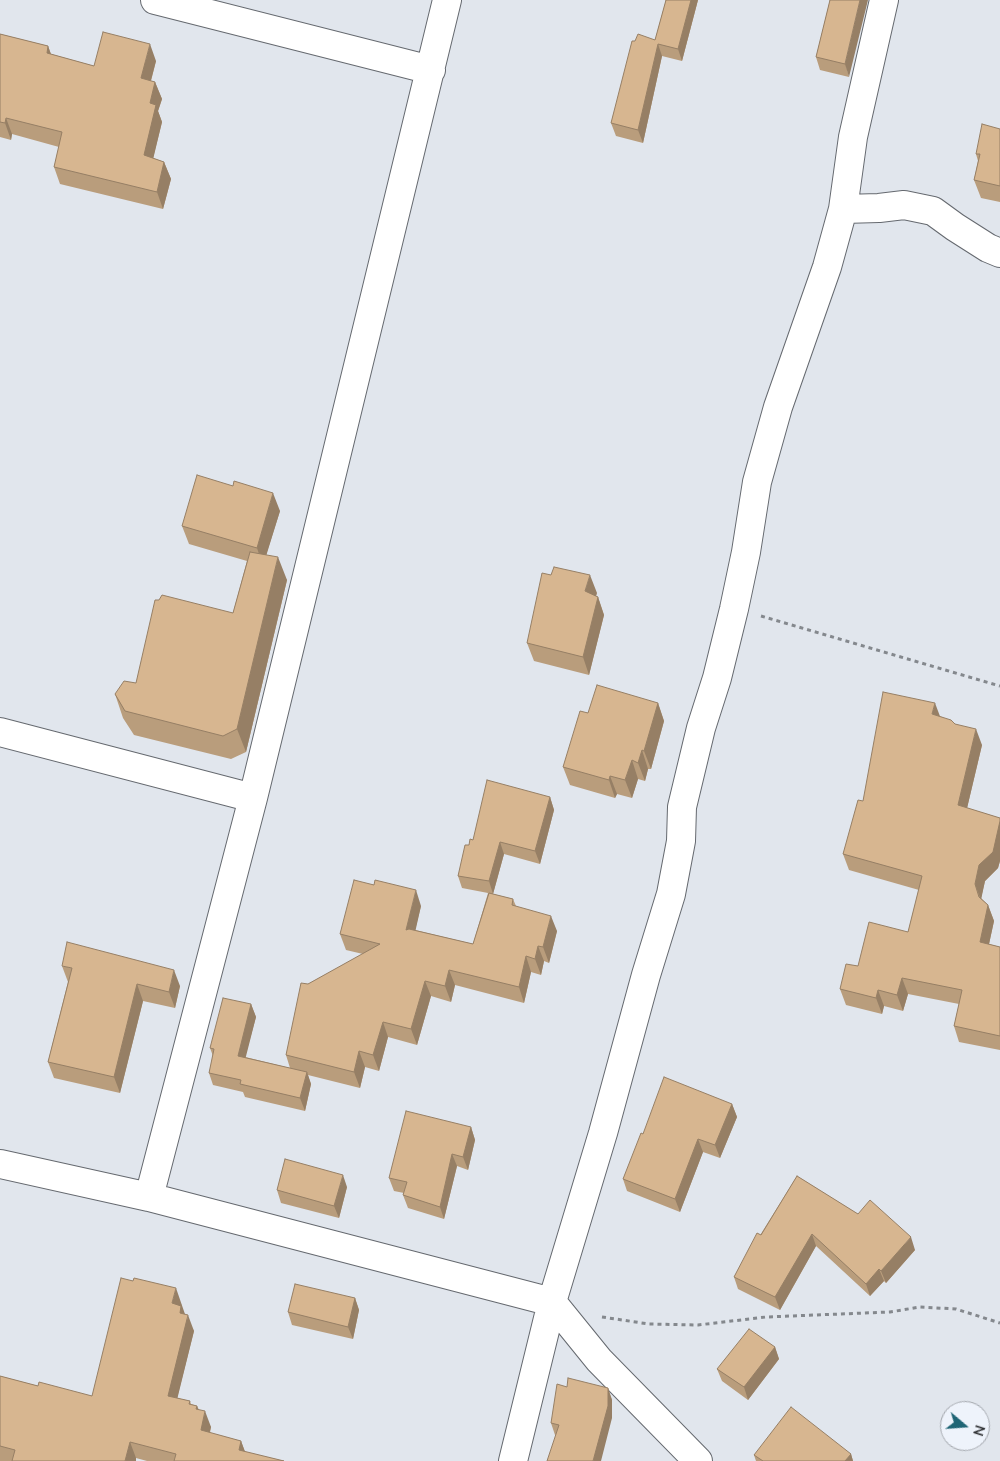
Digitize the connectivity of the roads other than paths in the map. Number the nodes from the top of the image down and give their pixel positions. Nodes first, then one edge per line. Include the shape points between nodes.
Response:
1 (155, 0) edge
2 (448, 0) edge
3 (884, 0) edge
4 (431, 70) junction
5 (843, 209) junction
6 (1000, 253) edge
7 (0, 732) edge
8 (252, 798) junction
9 (0, 1164) edge
10 (149, 1197) junction
11 (552, 1302) junction
12 (512, 1461) edge
13 (698, 1461) edge

1 - 4 street
2 - 4 street
3 - 5 street via 853,137
4 - 8 street
5 - 6 street via 904,204 933,211
5 - 11 street via 808,325 778,407 757,482 734,609 682,807 682,841 671,894
7 - 8 street
8 - 10 street
9 - 10 street
10 - 11 street
11 - 12 street
11 - 13 street via 599,1360

